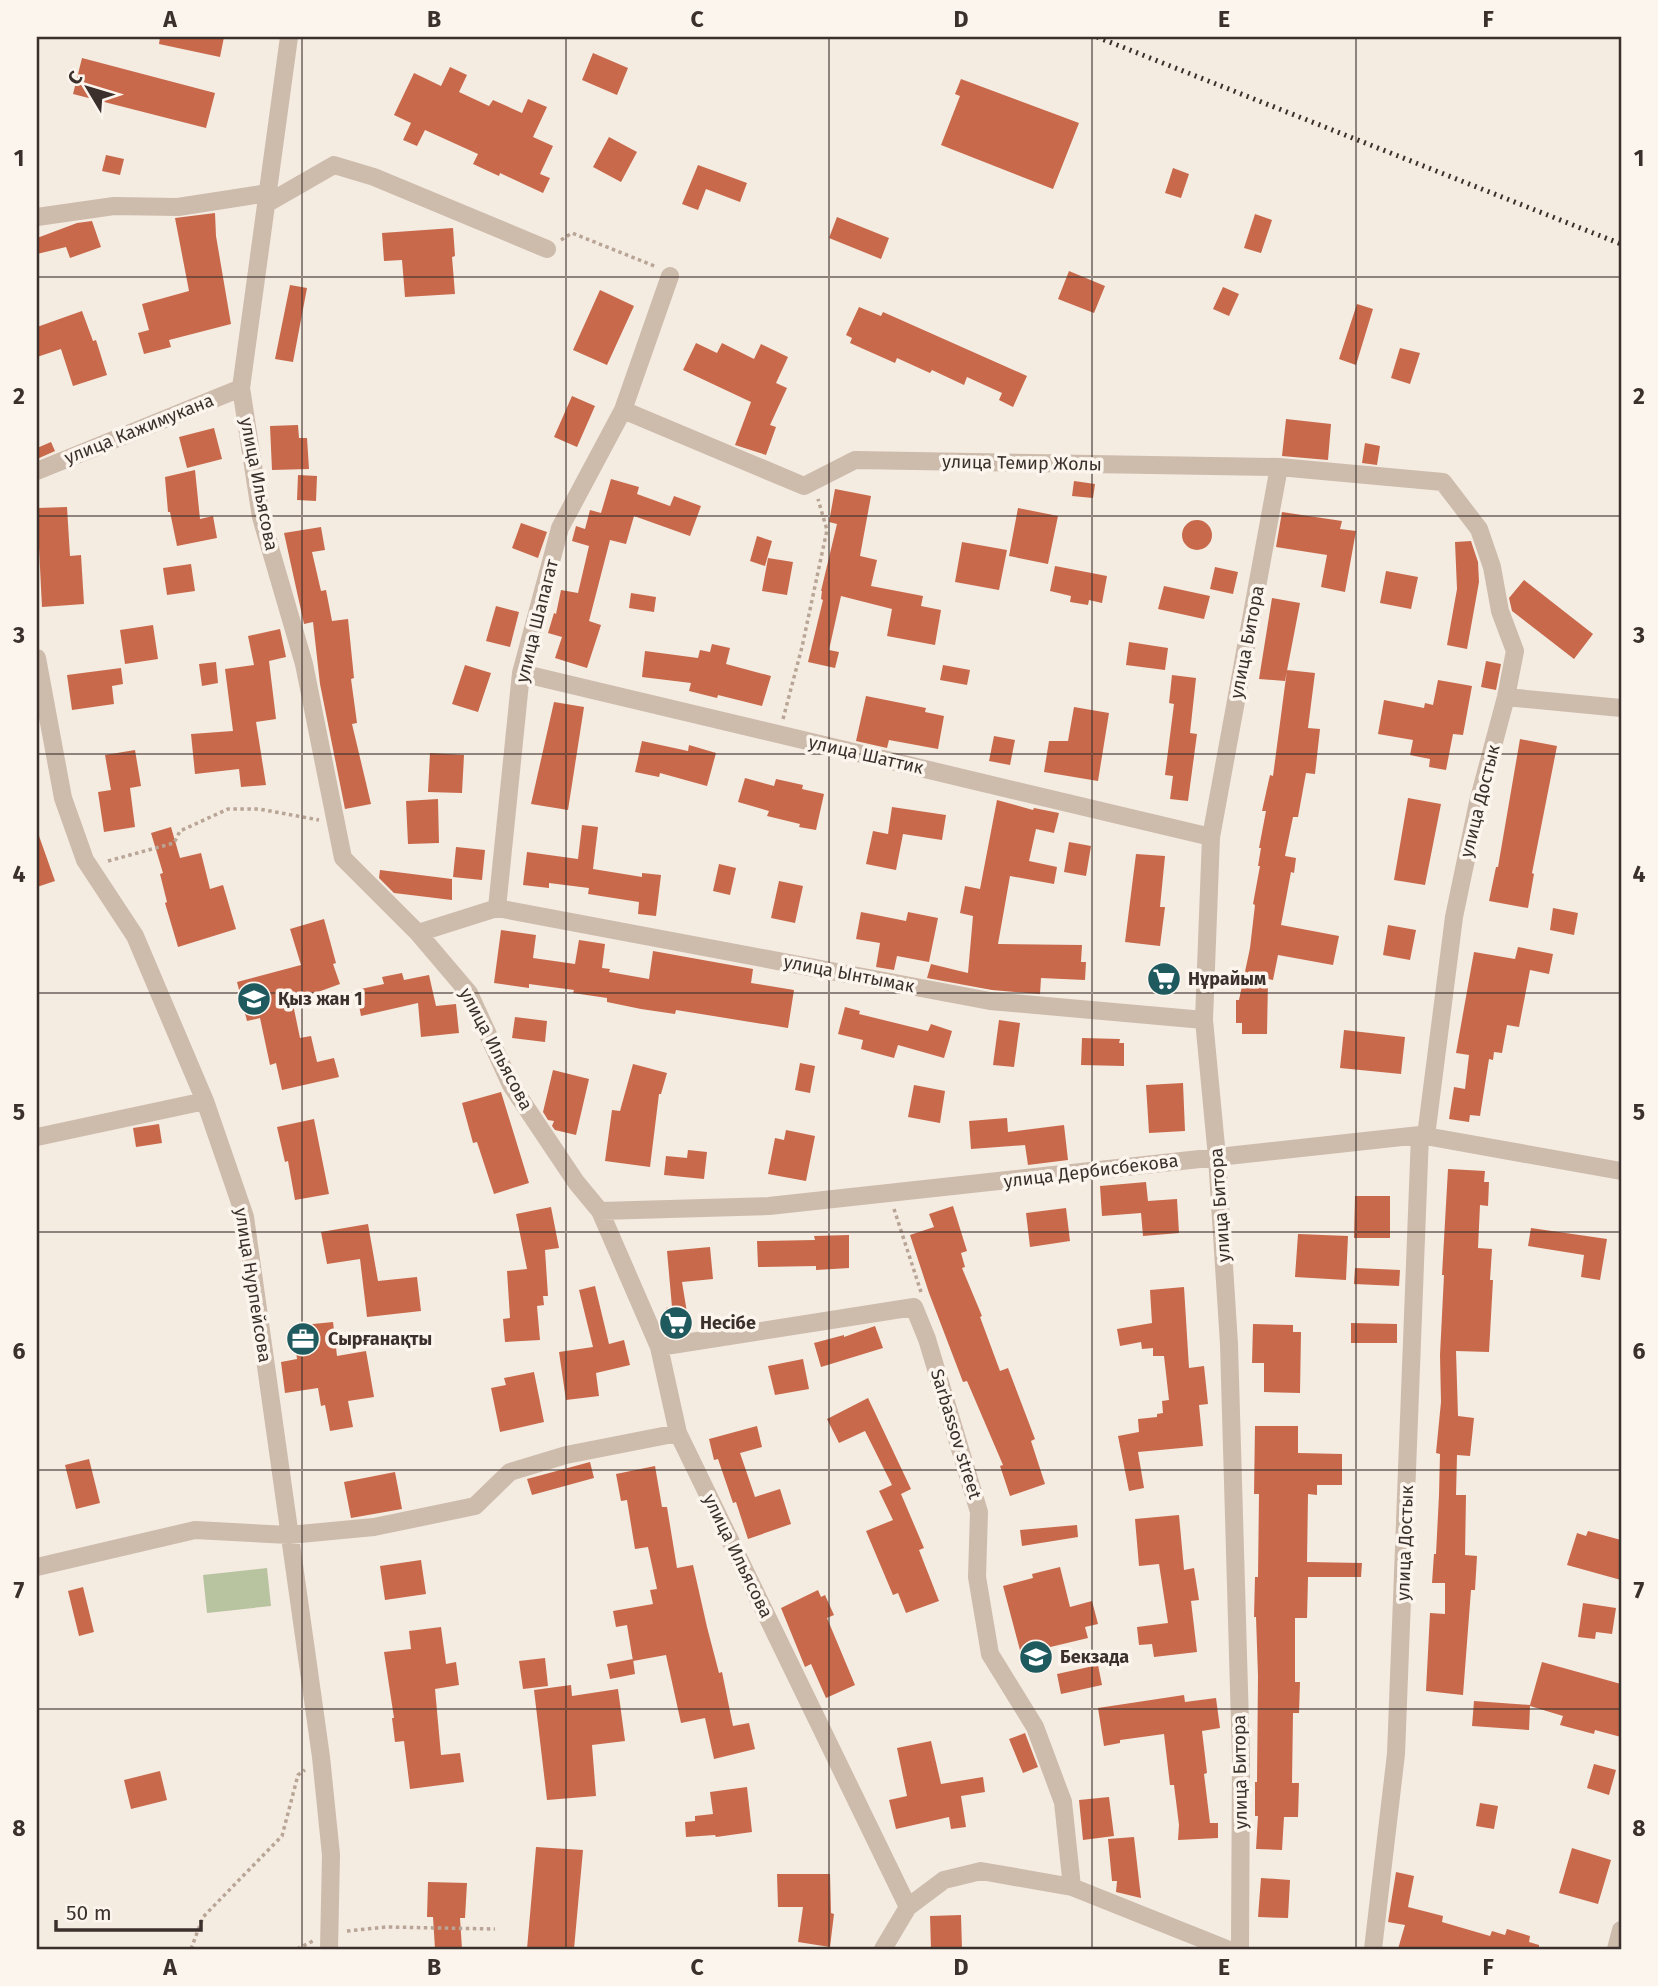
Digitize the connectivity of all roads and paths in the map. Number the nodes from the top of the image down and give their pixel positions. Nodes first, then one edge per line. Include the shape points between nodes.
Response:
1 (289, 37) edge
2 (267, 198) junction
3 (37, 218) edge
4 (547, 249) joint
5 (670, 276) joint
6 (241, 388) junction
7 (623, 410) junction
8 (1279, 467) junction
9 (37, 471) edge
10 (814, 481) junction
11 (1443, 482) joint
12 (37, 658) edge
13 (521, 673) junction
14 (1506, 697) junction
15 (1621, 708) edge
16 (779, 734) junction
17 (336, 822) junction
18 (1211, 837) junction
19 (88, 865) junction
20 (496, 908) junction
21 (418, 933) junction
22 (1204, 1020) junction
23 (205, 1101) junction
24 (37, 1136) edge
25 (1423, 1136) junction
26 (1217, 1157) junction
27 (1621, 1171) edge
28 (889, 1194) junction
29 (600, 1211) junction
30 (914, 1307) junction
31 (659, 1347) junction
32 (678, 1433) junction
33 (289, 1535) junction
34 (37, 1567) edge
35 (321, 1756) junction
36 (1072, 1887) junction
37 (908, 1907) junction
38 (495, 1929) dead end
39 (1621, 1930) edge
40 (329, 1941) edge
41 (191, 1949) edge
42 (297, 1949) edge
43 (883, 1949) edge
44 (1227, 1949) edge
45 (1240, 1949) edge
46 (1373, 1949) edge
47 (1616, 1949) edge

1 - 2 street, улица Ильясова
2 - 3 street via 178,207 114,205
2 - 4 street via 334,165 374,177
2 - 6 street, улица Ильясова
4 - 5 path via 572,233
5 - 7 street, улица Шапагат
6 - 9 street, улица Кажимукана
6 - 17 street, улица Ильясова via 261,517 304,664
7 - 10 street via 804,486
7 - 13 street, улица Шапагат via 560,528
8 - 10 street, улица Темир Жолы via 855,460
8 - 11 street, улица Темир Жолы
8 - 18 street, улица Битора
10 - 16 path via 827,530
11 - 14 street, улица Достык via 1479,529 1492,567 1500,611 1515,651
12 - 19 street, улица Нурпейсова via 63,798
13 - 16 street, улица Шаттик
13 - 20 street, улица Шапагат
14 - 15 street
14 - 25 street, улица Достык via 1454,916
16 - 18 street, улица Шаттик
17 - 19 path via 259,809 229,809 180,831 174,843
17 - 21 street, улица Ильясова via 343,858
18 - 22 street, улица Битора
19 - 23 street, улица Нурпейсова via 135,936
20 - 21 street
20 - 22 street, улица Ынтымак via 990,1001
21 - 29 street, улица Ильясова via 470,993 511,1085
22 - 26 street, улица Битора
23 - 24 street
23 - 33 street, улица Нурпейсова via 245,1217
25 - 26 street, улица Дербисбекова
25 - 27 street, улица Дербисбекова
25 - 46 street, улица Достык via 1396,1754
26 - 28 street, улица Дербисбекова
26 - 45 street, улица Битора via 1229,1344 1241,1745
28 - 29 street, улица Дербисбекова via 769,1206
28 - 30 path via 923,1298
29 - 31 street, улица Ильясова
30 - 31 street
30 - 36 street, Sarbassov street via 928,1339 979,1513 977,1577 990,1654 1035,1727 1063,1802
31 - 32 street, улица Ильясова
32 - 33 street via 566,1455 509,1472 475,1506 374,1527
32 - 37 street, улица Ильясова
33 - 34 street via 195,1530
33 - 35 street, улица Нурпейсова
35 - 40 street, улица Нурпейсова via 331,1855
35 - 41 path via 299,1775 282,1836 204,1917
36 - 37 street via 981,1871 944,1880
36 - 44 street
37 - 43 street
38 - 40 path via 386,1927
39 - 47 street
40 - 42 path

